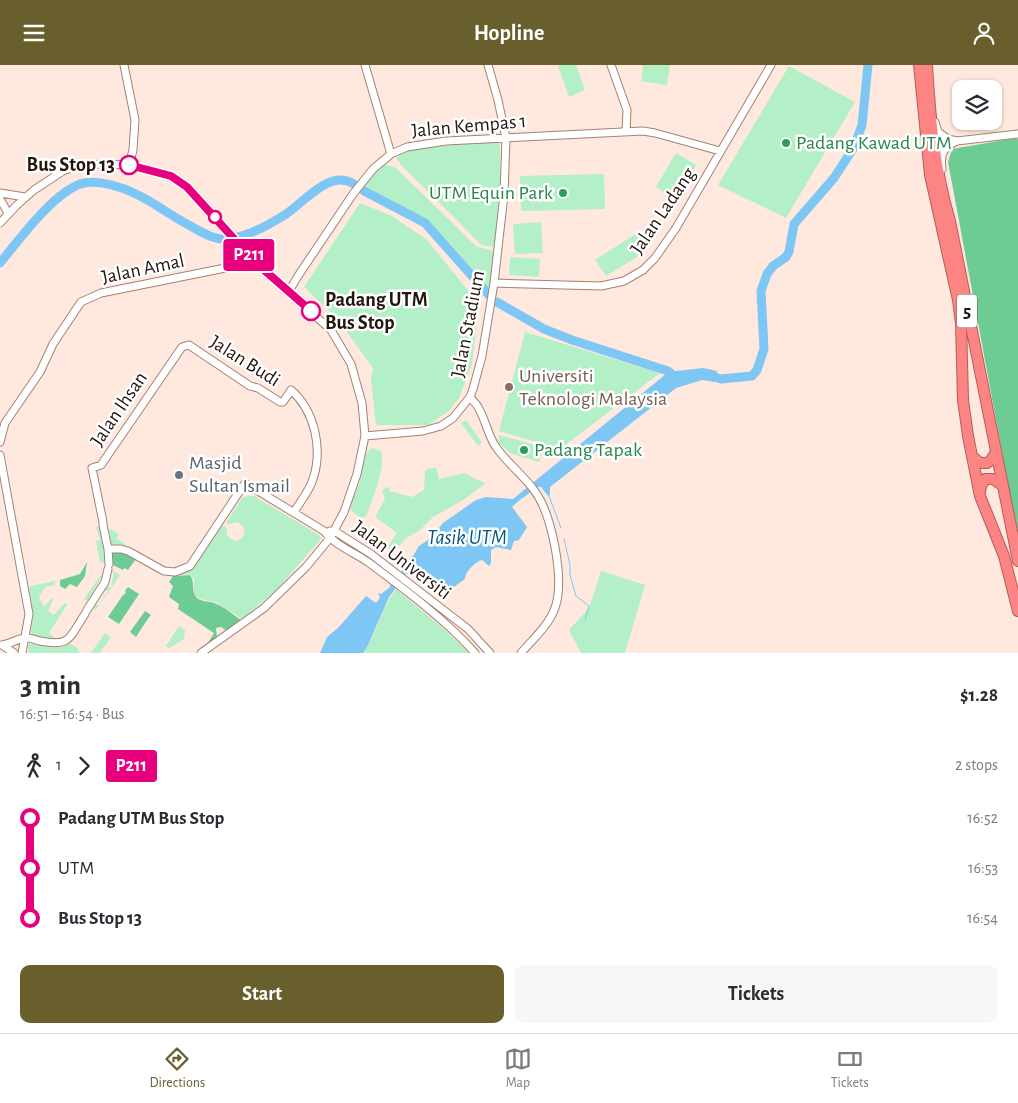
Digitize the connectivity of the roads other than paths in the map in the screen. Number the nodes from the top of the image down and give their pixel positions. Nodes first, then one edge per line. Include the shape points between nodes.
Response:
1 (124, 65) edge
2 (365, 65) edge
3 (488, 65) edge
4 (611, 65) edge
5 (771, 65) edge
6 (914, 65) edge
7 (919, 65) edge
8 (927, 65) edge
9 (928, 82) junction
10 (626, 131) junction
11 (1018, 134) edge
12 (506, 138) junction
13 (957, 141) junction
14 (720, 151) junction
15 (391, 154) junction
16 (129, 165) junction
17 (930, 175) junction
18 (0, 196) edge
19 (25, 197) junction
20 (16, 205) junction
21 (8, 213) junction
22 (950, 221) junction
23 (0, 223) edge
24 (255, 262) junction
25 (494, 283) junction
26 (290, 291) junction
27 (169, 364) joint
28 (473, 389) junction
29 (470, 397) junction
30 (478, 407) junction
31 (365, 436) junction
32 (0, 442) edge
33 (996, 452) junction
34 (0, 455) edge
35 (972, 457) junction
36 (1002, 485) junction
37 (980, 496) junction
38 (294, 512) junction
39 (332, 535) junction
40 (108, 549) junction
41 (1018, 561) edge
42 (1018, 611) edge
43 (26, 637) junction
44 (1, 644) edge
45 (14, 653) edge
46 (22, 653) edge
47 (201, 653) edge
48 (475, 653) edge
49 (490, 653) edge
50 (521, 653) edge

1 - 16 street via 135,120
2 - 15 street
3 - 12 street, Jalan Stadium
4 - 10 street via 627,110
5 - 14 street, Jalan Ladang
6 - 17 highway via 922,141
7 - 17 highway, 5
8 - 9 highway, 5
9 - 13 street via 938,132
9 - 22 highway, 5 via 934,143
10 - 12 street, Jalan Kempas 1
10 - 14 street, Jalan Kempas 1 via 656,133
11 - 13 street
12 - 15 street, Jalan Kempas 1 via 446,141 407,147
12 - 25 street, Jalan Stadium via 504,195
13 - 22 street via 948,145 941,162
14 - 25 street, Jalan Ladang via 676,228 643,270 624,281 601,286
15 - 26 street, Jalan Kempas 1 via 355,191
16 - 19 street via 74,167
16 - 24 street via 178,180
17 - 35 highway, 5 via 958,300 963,400
18 - 19 street
18 - 20 street
18 - 21 street
19 - 20 street
20 - 21 street
21 - 23 street
22 - 33 highway, 5
24 - 26 street
24 - 32 street, Jalan Amal via 101,293 81,302 53,344 40,373 5,423
25 - 28 street, Jalan Stadium
26 - 31 street via 331,329 351,364 362,403
27 - 38 street, Jalan Budi via 182,347 189,345 280,402 291,390 304,403 315,434 318,455 313,480
27 - 40 street, Jalan Ihsan via 101,465 92,468
28 - 29 street, Jalan Stadium
28 - 30 street
29 - 30 street
29 - 31 street, Jalan Stadium via 453,418 432,430
30 - 50 street via 497,449 538,495 553,535 555,608 548,623
31 - 39 street via 352,489
33 - 35 highway via 987,463 980,463
33 - 36 highway, 5
34 - 43 street via 28,614
35 - 37 highway, 5
36 - 37 highway via 993,479 985,479
36 - 41 highway, 5
37 - 42 highway, 5 via 1004,556
38 - 39 street, Jalan Universiti
38 - 40 street, Jalan Universiti via 246,483 190,566 175,572 164,571 128,551
39 - 47 street via 306,567 264,608
39 - 48 street, Jalan Universiti via 445,624
39 - 49 street, Jalan Universiti via 371,554 468,629
40 - 43 street via 105,582 68,639 57,644
43 - 44 street
43 - 46 street
44 - 45 street

